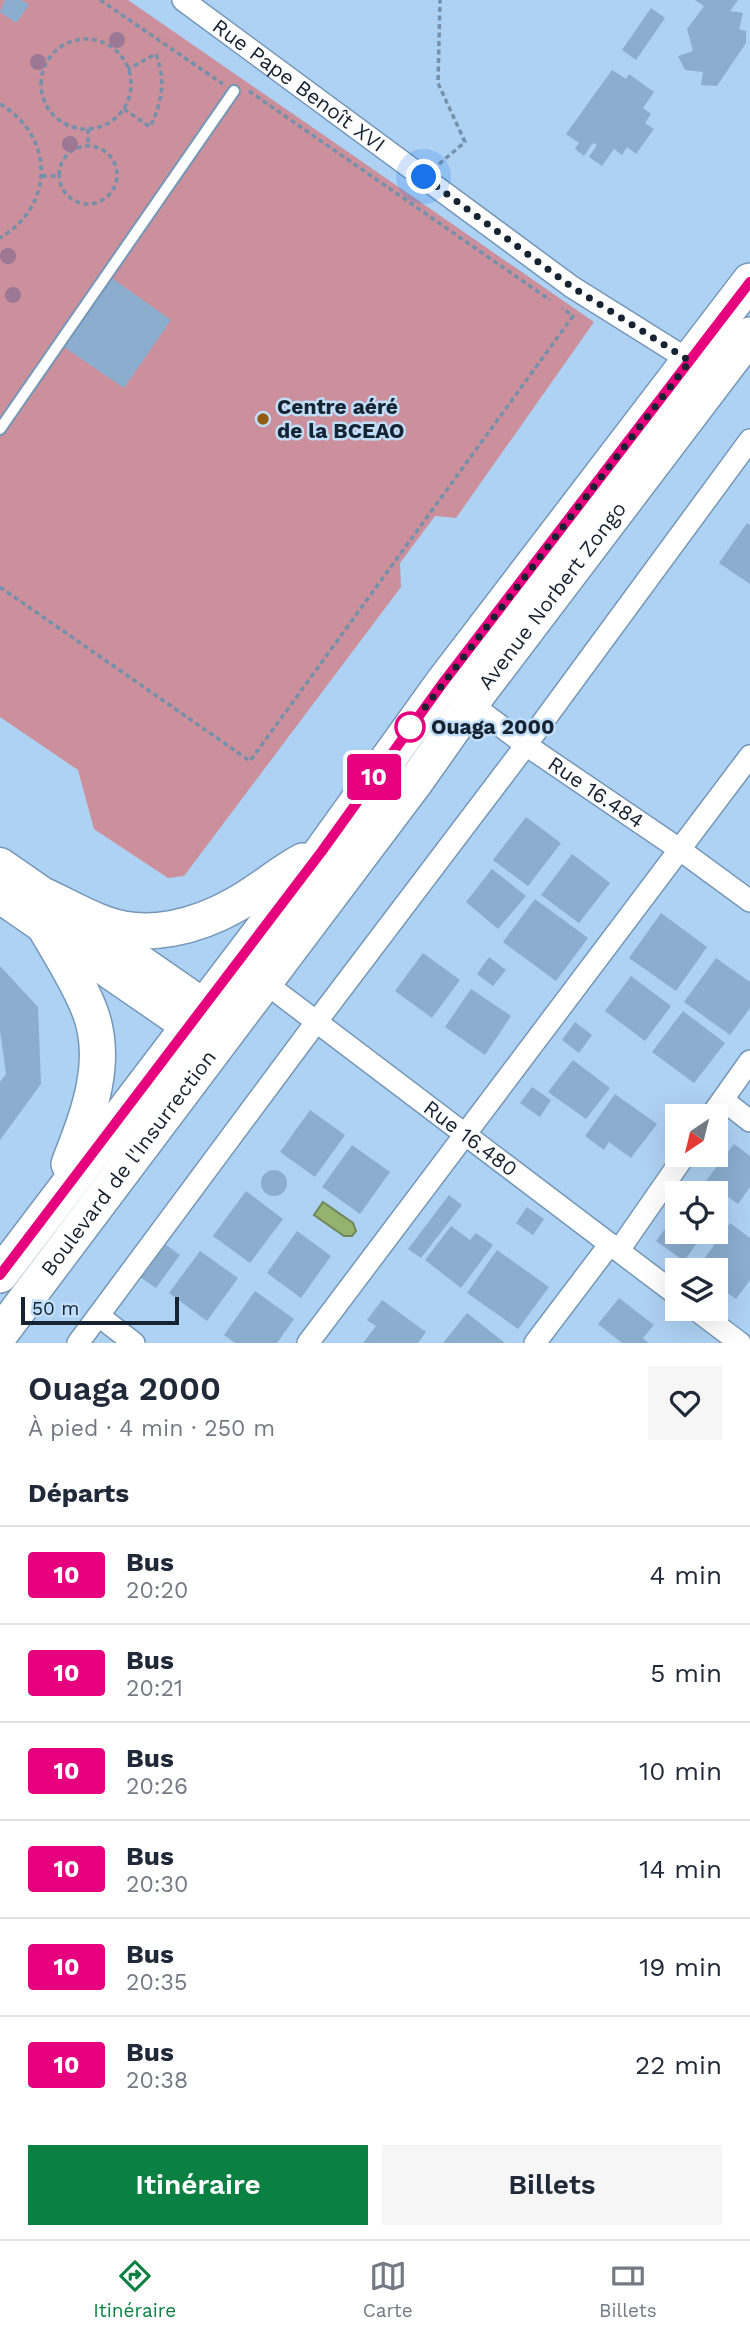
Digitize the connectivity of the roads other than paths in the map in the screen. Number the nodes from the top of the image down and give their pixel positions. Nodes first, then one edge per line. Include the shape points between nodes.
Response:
1 (183, 0) edge
2 (233, 91) road end
3 (750, 282) edge
4 (750, 335) edge
5 (690, 361) junction
6 (0, 429) edge
7 (750, 439) edge
8 (442, 684) junction
9 (471, 703) junction
10 (526, 745) junction
11 (750, 756) edge
12 (680, 849) junction
13 (322, 851) junction
14 (0, 864) edge
15 (0, 897) edge
16 (750, 901) edge
17 (46, 913) junction
18 (264, 982) junction
19 (196, 1015) junction
20 (317, 1021) junction
21 (223, 1036) junction
22 (750, 1061) edge
23 (720, 1104) edge
24 (728, 1112) edge
25 (750, 1121) edge
26 (466, 1136) junction
27 (676, 1167) edge
28 (55, 1201) junction
29 (615, 1247) junction
30 (0, 1275) edge
31 (665, 1286) edge
32 (99, 1316) junction
33 (711, 1321) edge
34 (0, 1334) edge
35 (78, 1343) edge
36 (134, 1343) edge
37 (308, 1343) edge
38 (535, 1343) edge
39 (740, 1343) edge

1 - 5 street, Rue Pape Benoît XVI via 572,287
2 - 6 lane
3 - 5 main road, Avenue Norbert Zongo
4 - 9 main road, Avenue Norbert Zongo
5 - 8 main road, Avenue Norbert Zongo
7 - 10 street
8 - 9 street, Rue 16.484
8 - 13 main road, Avenue Norbert Zongo
9 - 10 street, Rue 16.484
9 - 18 main road, Avenue Norbert Zongo
10 - 12 street, Rue 16.484
10 - 20 street
11 - 12 street
12 - 16 street, Rue 16.484
12 - 26 street
13 - 17 main road via 200,922 137,930
13 - 19 main road, Avenue Norbert Zongo
14 - 17 main road
15 - 17 main road
17 - 19 main road
17 - 28 main road via 90,1010 98,1059 89,1108
18 - 20 street, Rue 16.480
18 - 21 main road, Avenue Norbert Zongo
19 - 21 main road
19 - 28 main road, Boulevard de l'Insurrection
20 - 26 street, Rue 16.480
20 - 32 street
21 - 34 main road, Boulevard de l'Insurrection
22 - 23 street
24 - 25 street
26 - 29 street, Rue 16.480
26 - 37 street
27 - 29 street
28 - 30 main road, Boulevard de l'Insurrection
29 - 31 street, Rue 16.480
29 - 38 street
32 - 35 street
32 - 36 street
33 - 39 street

